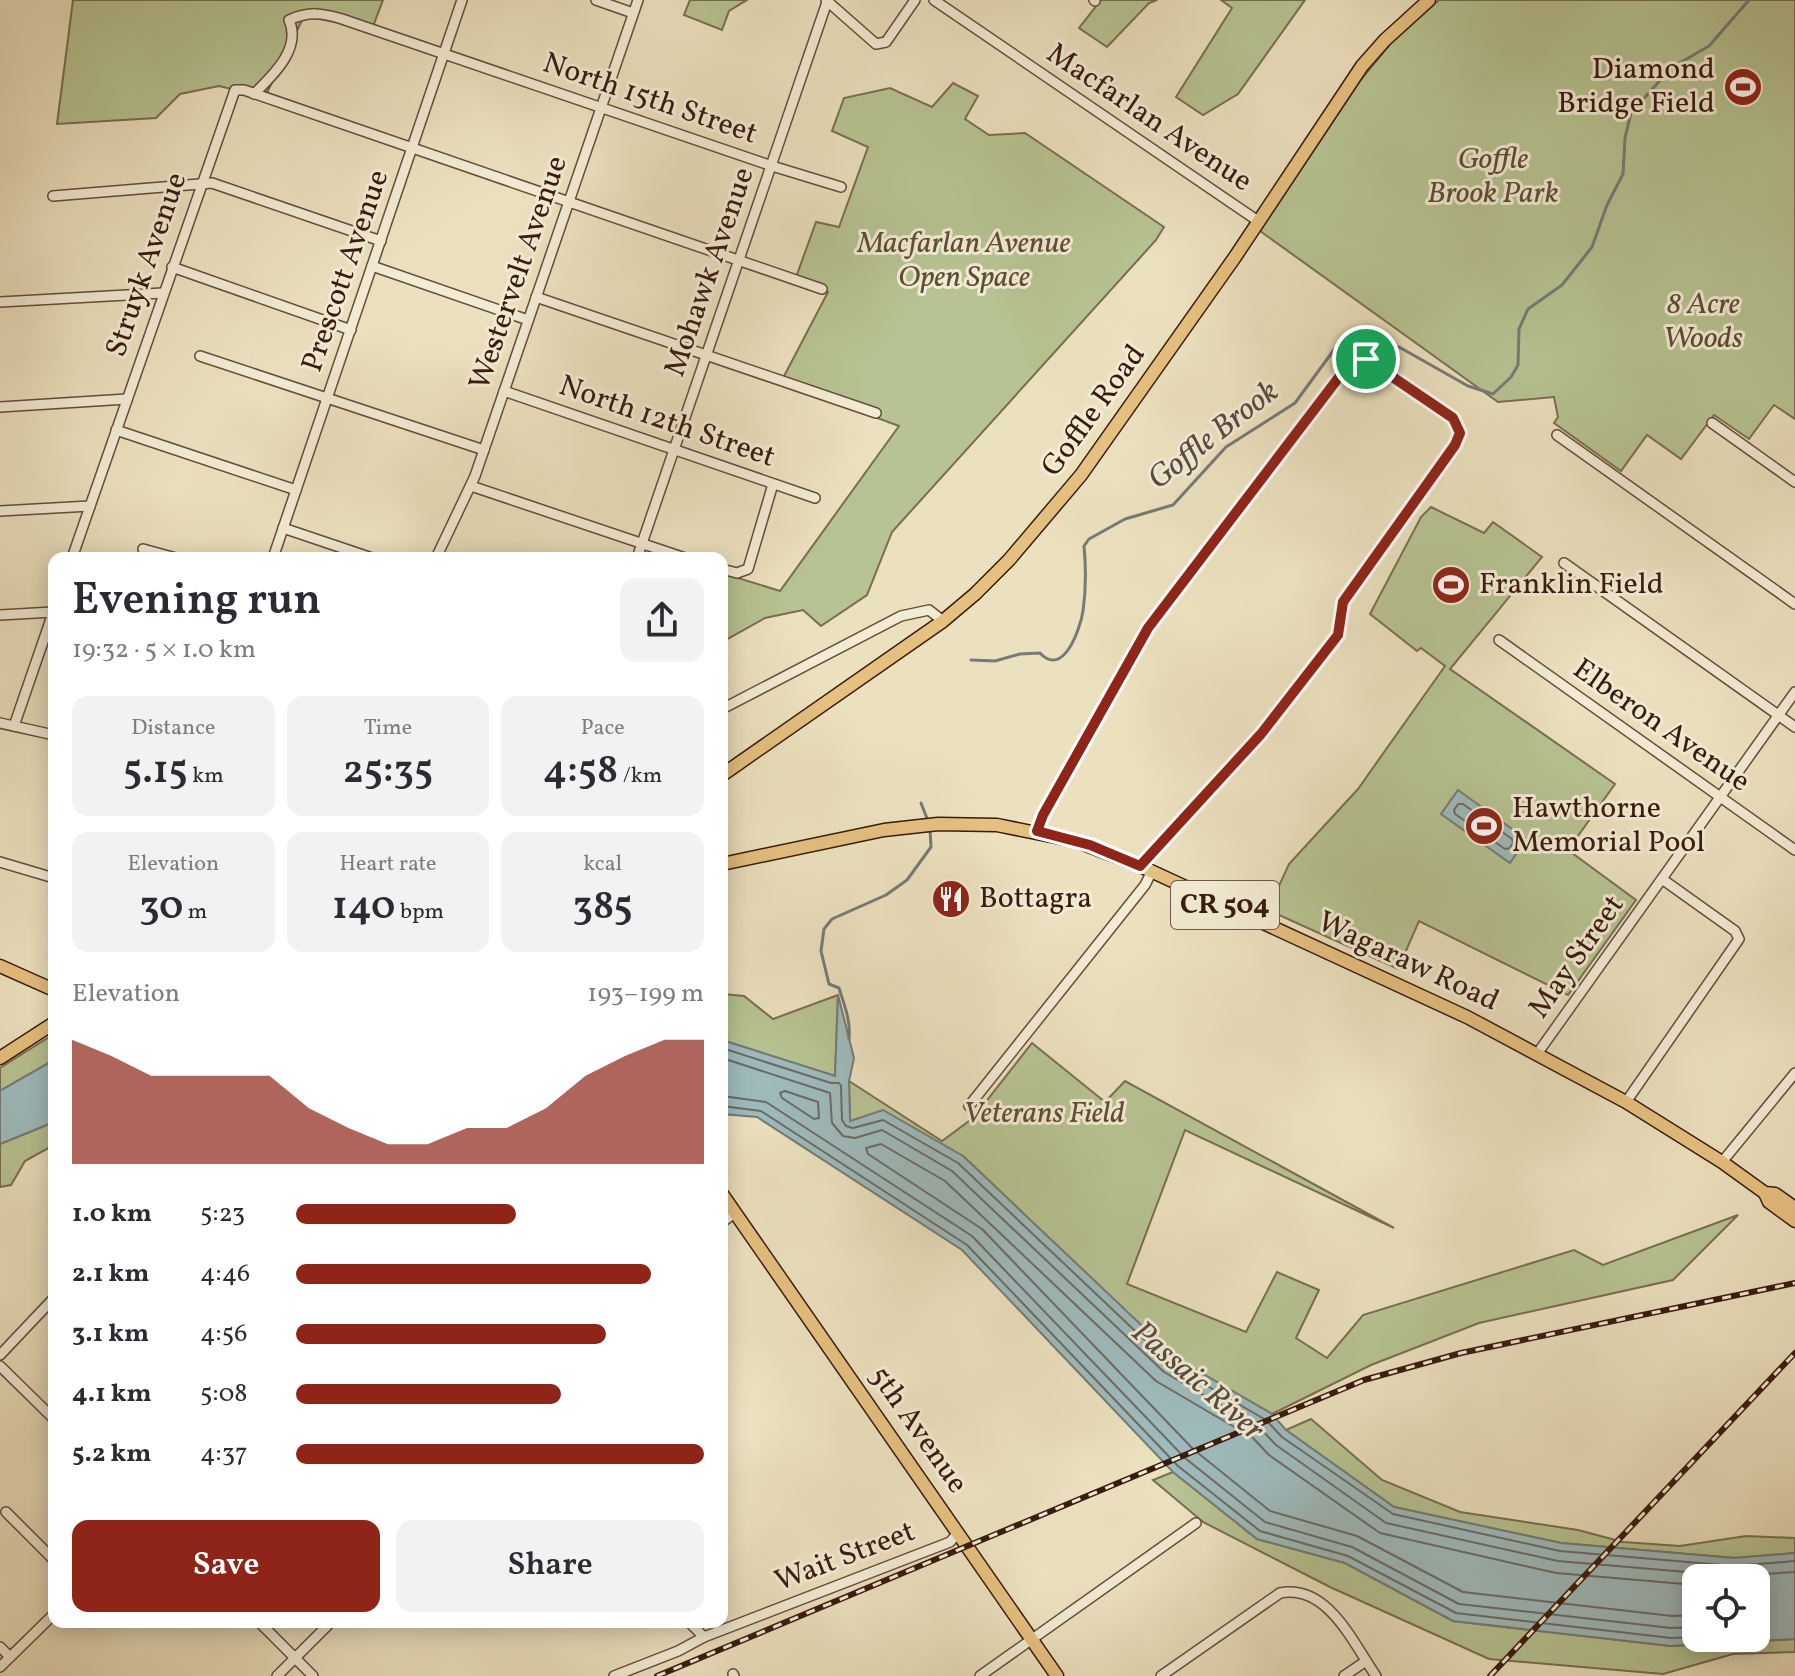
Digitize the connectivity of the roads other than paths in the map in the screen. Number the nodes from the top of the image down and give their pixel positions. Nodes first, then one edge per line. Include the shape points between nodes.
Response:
1 (462, 0) edge
2 (596, 0) edge
3 (638, 0) edge
4 (915, 0) edge
5 (934, 0) edge
6 (1429, 0) edge
7 (826, 1) edge
8 (633, 13) junction
9 (289, 20) joint
10 (445, 54) junction
11 (254, 94) junction
12 (601, 107) junction
13 (413, 148) junction
14 (772, 166) junction
15 (200, 184) junction
16 (841, 187) dead end
17 (53, 196) dead end
18 (569, 202) junction
19 (1258, 221) junction
20 (381, 241) junction
21 (740, 260) junction
22 (372, 266) junction
23 (172, 267) junction
24 (822, 289) dead end
25 (163, 293) junction
26 (536, 297) junction
27 (0, 302) edge
28 (528, 320) junction
29 (351, 330) junction
30 (707, 355) junction
31 (200, 356) dead end
32 (504, 391) junction
33 (328, 398) junction
34 (127, 399) junction
35 (0, 407) edge
36 (876, 413) dead end
37 (1712, 423) dead end
38 (116, 430) junction
39 (1557, 435) dead end
40 (484, 450) junction
41 (674, 450) junction
42 (1795, 482) edge
43 (773, 484) junction
44 (471, 486) junction
45 (296, 490) junction
46 (815, 498) dead end
47 (90, 506) junction
48 (0, 511) edge
49 (283, 528) junction
50 (642, 545) junction
51 (143, 549) dead end
52 (74, 552) edge
53 (154, 552) edge
54 (275, 552) edge
55 (354, 552) edge
56 (439, 552) edge
57 (639, 552) edge
58 (665, 552) edge
59 (1564, 563) dead end
60 (728, 571) edge
61 (1795, 604) edge
62 (48, 611) edge
63 (0, 615) edge
64 (943, 621) junction
65 (48, 628) edge
66 (1499, 640) dead end
67 (1795, 692) edge
68 (728, 706) edge
69 (1778, 715) junction
70 (0, 723) edge
71 (14, 726) junction
72 (1795, 727) edge
73 (48, 734) edge
74 (728, 771) edge
75 (1720, 797) junction
76 (1037, 831) junction
77 (1795, 850) edge
78 (0, 862) edge
79 (728, 863) edge
80 (1140, 866) junction
81 (1152, 871) junction
82 (48, 876) edge
83 (1662, 879) junction
84 (0, 966) edge
85 (48, 987) edge
86 (48, 1027) edge
87 (1537, 1054) junction
88 (0, 1058) edge
89 (1795, 1073) edge
90 (1626, 1102) junction
91 (969, 1106) dead end
92 (1722, 1162) junction
93 (1765, 1193) junction
94 (728, 1203) edge
95 (1795, 1208) edge
96 (735, 1213) junction
97 (728, 1218) edge
98 (1795, 1221) edge
99 (48, 1304) edge
100 (0, 1355) edge
101 (0, 1366) edge
102 (48, 1413) edge
103 (6, 1512) dead end
104 (1196, 1523) dead end
105 (958, 1533) junction
106 (48, 1554) edge
107 (48, 1620) edge
108 (265, 1628) edge
109 (325, 1628) edge
110 (695, 1628) edge
111 (727, 1628) edge
112 (728, 1628) edge
113 (704, 1637) junction
114 (1032, 1640) junction
115 (0, 1647) edge
116 (10, 1657) junction
117 (295, 1658) junction
118 (1366, 1661) junction
119 (0, 1667) edge
120 (277, 1676) edge
121 (313, 1676) edge
122 (614, 1676) edge
123 (980, 1676) edge
124 (1057, 1676) edge
125 (1161, 1676) edge
126 (1344, 1676) edge
127 (1376, 1676) edge

1 - 10 street, Prescott Avenue
2 - 8 street
3 - 8 street, Westervelt Avenue
4 - 7 street via 886,42 876,44
5 - 19 street, Macfarlan Avenue
6 - 19 main road, Goffle Road via 1362,66
7 - 14 street, Mohawk Avenue
8 - 12 street, Westervelt Avenue
9 - 10 street, North 15th Street via 306,13 325,14
9 - 11 street, Struyk Avenue via 288,54
10 - 12 street, North 15th Street
10 - 13 street, Prescott Avenue
11 - 13 street
11 - 15 street, Struyk Avenue via 238,89 232,93
12 - 14 street, North 15th Street
12 - 18 street, Westervelt Avenue
13 - 18 street
13 - 20 street, Prescott Avenue
14 - 16 street, North 15th Street
14 - 21 street, Mohawk Avenue
15 - 17 street
15 - 20 street via 212,183
15 - 23 street, Struyk Avenue
18 - 21 street
18 - 26 street, Westervelt Avenue
19 - 64 main road, Goffle Road via 1065,497 983,587
20 - 22 street, Prescott Avenue
21 - 24 street
21 - 30 street, Mohawk Avenue
22 - 28 street
22 - 29 street, Prescott Avenue
23 - 25 street, Struyk Avenue
23 - 29 street
25 - 27 street
25 - 34 street, Struyk Avenue
26 - 28 street, Westervelt Avenue
26 - 30 street
28 - 32 street, Westervelt Avenue
29 - 33 street, Prescott Avenue
30 - 36 street
30 - 41 street, Mohawk Avenue
31 - 33 street
32 - 40 street, Westervelt Avenue
32 - 41 street, North 12th Street
33 - 40 street
33 - 45 street, Prescott Avenue
34 - 35 street
34 - 38 street, Struyk Avenue
37 - 42 street
38 - 45 street
38 - 47 street, Struyk Avenue
39 - 61 street
40 - 44 street, Westervelt Avenue
41 - 43 street, North 12th Street
41 - 50 street, Mohawk Avenue
43 - 46 street, North 12th Street
43 - 60 street via 748,569
44 - 50 street
44 - 56 street, Westervelt Avenue
45 - 49 street, Prescott Avenue
47 - 48 street
47 - 52 street, Struyk Avenue
49 - 54 street, Prescott Avenue
49 - 55 street
50 - 57 street, Mohawk Avenue
50 - 58 street
51 - 53 street
59 - 69 street
62 - 63 street
64 - 68 street via 926,610 901,616
64 - 74 main road, Goffle Road
65 - 71 street
66 - 75 street, Elberon Avenue
67 - 69 street, May Street
69 - 72 street
69 - 75 street, May Street
70 - 71 street
71 - 73 street
75 - 77 street, Elberon Avenue
75 - 83 street, May Street
76 - 79 main road, Wagaraw Road / CR 504 via 978,823 922,825
76 - 80 main road, Wagaraw Road / CR 504
76 - 80 street via 1148,628 1349,364 1370,360 1453,418 1458,440 1343,602 1338,635 1254,742
78 - 82 street
80 - 81 main road, Wagaraw Road / CR 504
81 - 87 main road, Wagaraw Road / CR 504 via 1437,1002
81 - 91 street
83 - 87 street, May Street
83 - 90 street via 1739,939
84 - 85 main road
86 - 88 main road
87 - 90 main road, Wagaraw Road / CR 504
89 - 92 street
90 - 92 main road, Wagaraw Road / CR 504
92 - 93 main road, Wagaraw Road / CR 504
93 - 95 main road, Wagaraw Road / CR 504
93 - 98 main road, Wagaraw Road / CR 504
94 - 96 main road, 5th Avenue
96 - 97 street
96 - 105 main road, 5th Avenue
99 - 100 street
101 - 102 street
103 - 106 street
104 - 114 street
105 - 112 street, Wait Street via 950,1542
105 - 114 main road, 5th Avenue
107 - 116 street
108 - 117 street
109 - 117 street
110 - 113 street
111 - 113 street, Wait Street
113 - 122 street, Wait Street
114 - 123 street
114 - 124 main road, 5th Avenue
115 - 116 street
116 - 119 street
117 - 120 street
117 - 121 street
118 - 125 street via 1320,1600 1300,1592 1280,1593
118 - 126 street
118 - 127 street

